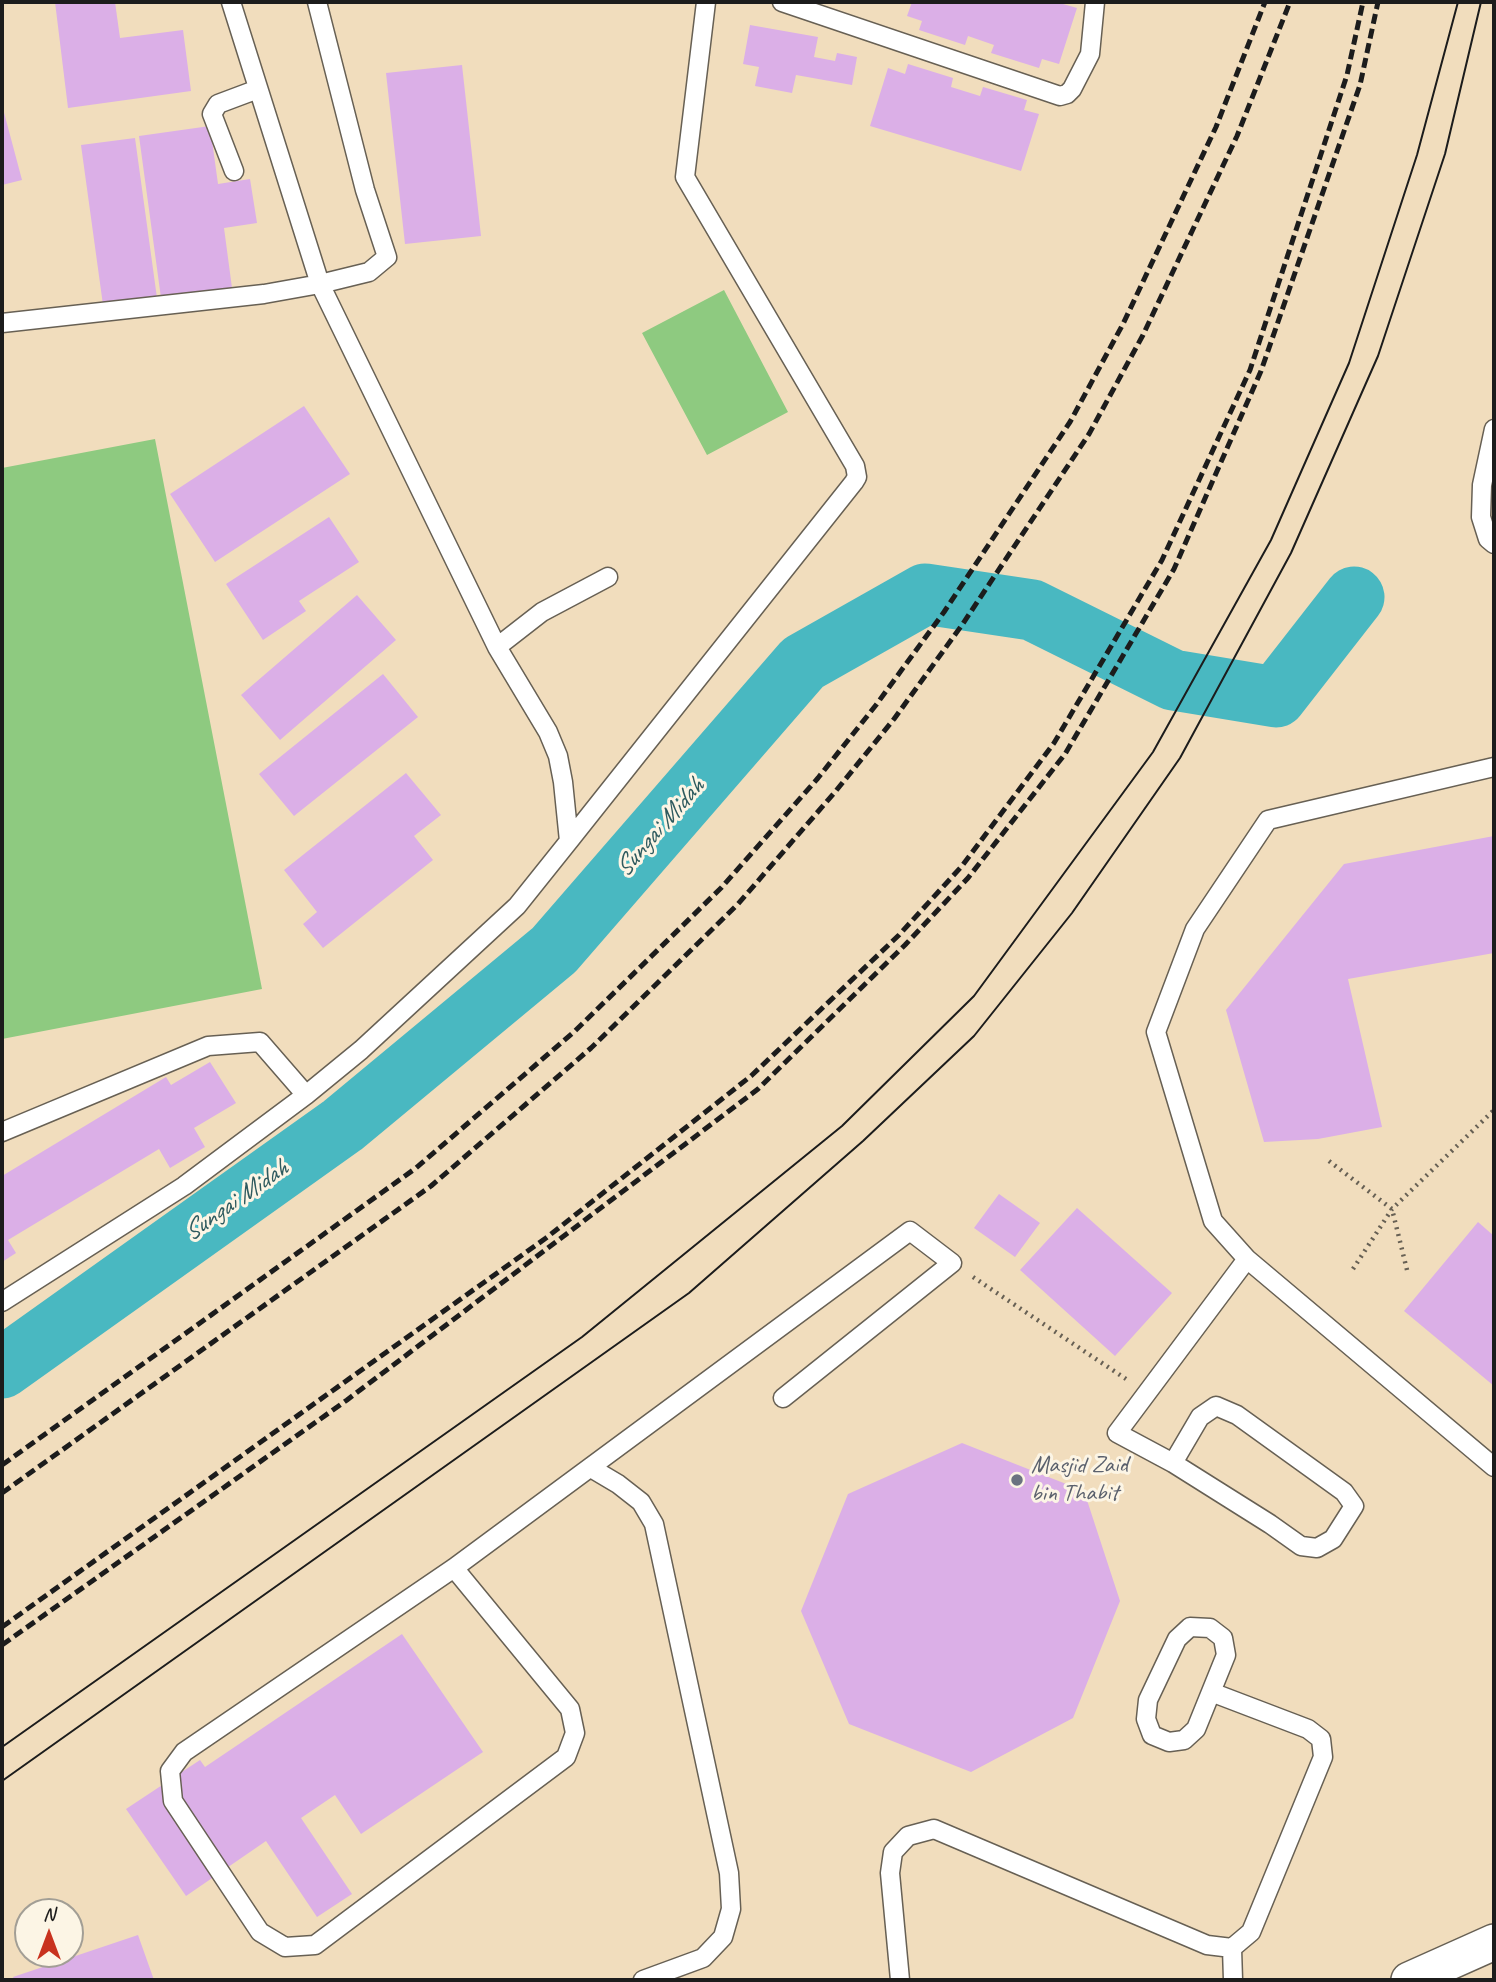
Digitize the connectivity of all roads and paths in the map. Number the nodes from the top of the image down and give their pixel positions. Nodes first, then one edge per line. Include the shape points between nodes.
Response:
1 (231, 2) edge
2 (317, 2) edge
3 (706, 2) edge
4 (782, 2) edge
5 (1095, 2) edge
6 (258, 89) junction
7 (233, 171) dead end
8 (320, 284) junction
9 (2, 323) edge
10 (1494, 429) edge
11 (1494, 544) edge
12 (608, 577) dead end
13 (497, 647) junction
14 (1494, 767) edge
15 (569, 841) junction
16 (306, 1095) junction
17 (1494, 1110) edge
18 (2, 1132) edge
19 (1329, 1161) dead end
20 (1392, 1209) junction
21 (1247, 1259) junction
22 (952, 1262) junction
23 (1353, 1269) dead end
24 (1408, 1274) dead end
25 (2, 1302) edge
26 (1147, 1392) junction
27 (783, 1398) dead end
28 (1173, 1463) junction
29 (1494, 1467) edge
30 (591, 1468) junction
31 (454, 1568) junction
32 (1212, 1692) junction
33 (1494, 1942) edge
34 (1232, 1948) junction
35 (643, 1980) edge
36 (900, 1980) edge
37 (1233, 1980) edge
38 (1409, 1980) edge

1 - 6 lane
2 - 8 lane via 387,257 369,272
3 - 15 lane via 685,177 855,466 857,477
4 - 5 lane via 1060,96 1072,89 1090,54
6 - 7 lane via 218,104 212,114
6 - 8 lane
8 - 9 lane
8 - 13 lane
10 - 11 lane via 1482,485 1481,517
12 - 13 lane via 542,612
13 - 15 lane via 558,756
14 - 21 lane via 1268,820 1195,929 1156,1032 1213,1220
15 - 16 lane via 517,906
16 - 18 lane via 260,1042 208,1046
16 - 25 lane via 184,1186
17 - 20 path
19 - 20 path
20 - 23 path
20 - 24 path
21 - 26 lane
21 - 29 lane
22 - 26 path
22 - 27 lane
22 - 30 lane via 909,1231
26 - 28 lane via 1117,1433
28 - 28 lane via 1301,1546 1317,1548 1333,1539 1354,1506 1344,1492 1237,1415 1216,1406 1200,1417
30 - 31 lane
30 - 35 lane via 641,1502 654,1524 729,1873 731,1909 723,1937 703,1958
31 - 31 lane via 570,1709 575,1733 566,1757 315,1945 285,1947 260,1932 173,1801 170,1771 184,1752
32 - 32 lane via 1196,1729 1184,1740 1169,1742 1152,1735 1146,1719 1148,1700 1177,1639 1190,1627 1210,1629 1223,1638 1226,1655
32 - 34 lane via 1308,1729 1321,1740 1323,1757 1251,1932
33 - 38 street
34 - 36 lane via 1207,1945 934,1829 908,1836 893,1852 890,1873
34 - 37 lane

